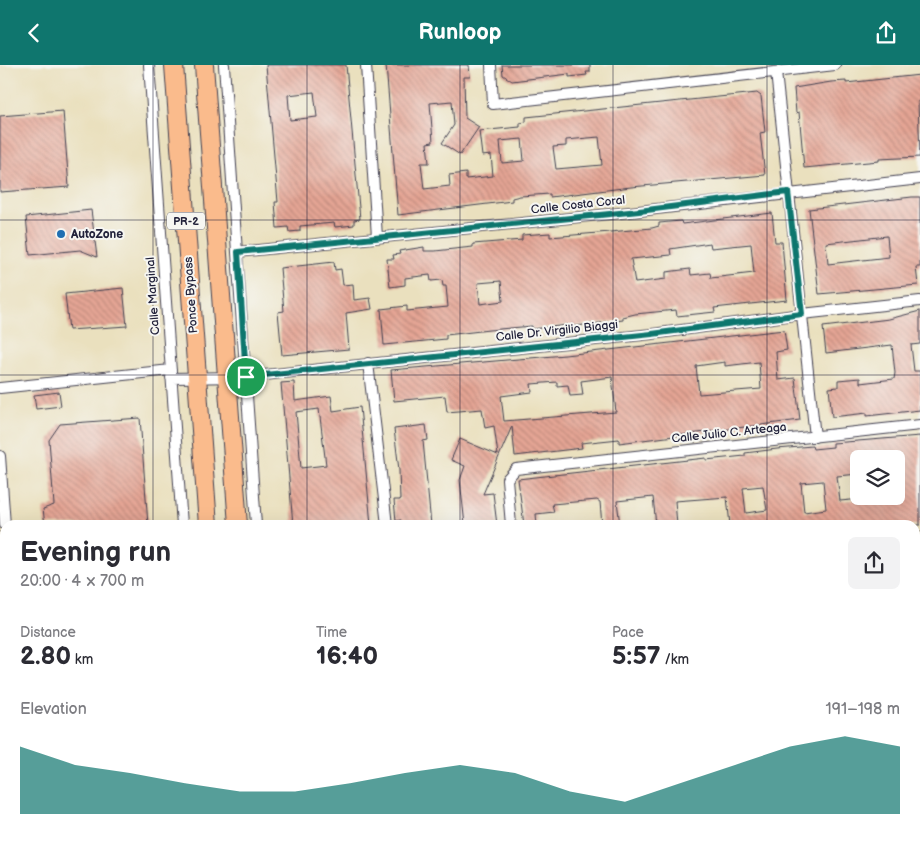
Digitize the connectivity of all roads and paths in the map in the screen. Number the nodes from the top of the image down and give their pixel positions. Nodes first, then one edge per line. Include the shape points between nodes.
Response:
1 (149, 65) edge
2 (174, 65) edge
3 (204, 65) edge
4 (224, 65) edge
5 (366, 65) edge
6 (491, 65) edge
7 (835, 65) edge
8 (776, 72) junction
9 (920, 179) edge
10 (788, 192) junction
11 (377, 237) junction
12 (238, 252) junction
13 (920, 301) edge
14 (802, 314) junction
15 (368, 363) junction
16 (171, 374) junction
17 (246, 377) junction
18 (196, 378) junction
19 (227, 378) junction
20 (0, 388) edge
21 (920, 425) edge
22 (815, 437) junction
23 (0, 456) edge
24 (5, 520) edge
25 (182, 520) edge
26 (208, 520) edge
27 (238, 520) edge
28 (256, 520) edge
29 (385, 520) edge
30 (511, 520) edge

1 - 16 street, Calle Marginal
2 - 18 highway, Ponce Bypass / PR-2
3 - 19 highway, PR-2
4 - 12 street
5 - 11 street
6 - 8 street via 494,104
7 - 8 street
8 - 10 street
9 - 10 street, Calle Costa Coral
10 - 11 street, Calle Costa Coral via 639,211
10 - 14 street
11 - 12 street, Calle Costa Coral
12 - 17 street
13 - 14 street, Calle Dr. Virgilio Biaggi
14 - 15 street, Calle Dr. Virgilio Biaggi via 652,334
14 - 22 street
15 - 17 street, Calle Dr. Virgilio Biaggi
15 - 29 street
16 - 18 street, Calle Dr. Virgilio Biaggi
16 - 20 street, Calle Dr. Virgilio Biaggi
16 - 25 street, Calle Marginal
17 - 19 street, Calle Dr. Virgilio Biaggi
17 - 28 street
18 - 19 street, Calle Dr. Virgilio Biaggi
18 - 26 highway, Ponce Bypass / PR-2
19 - 27 highway, PR-2
21 - 22 street, Calle Julio C. Arteaga
22 - 30 street, Calle Julio C. Arteaga via 516,469 509,475 507,483
23 - 24 street

